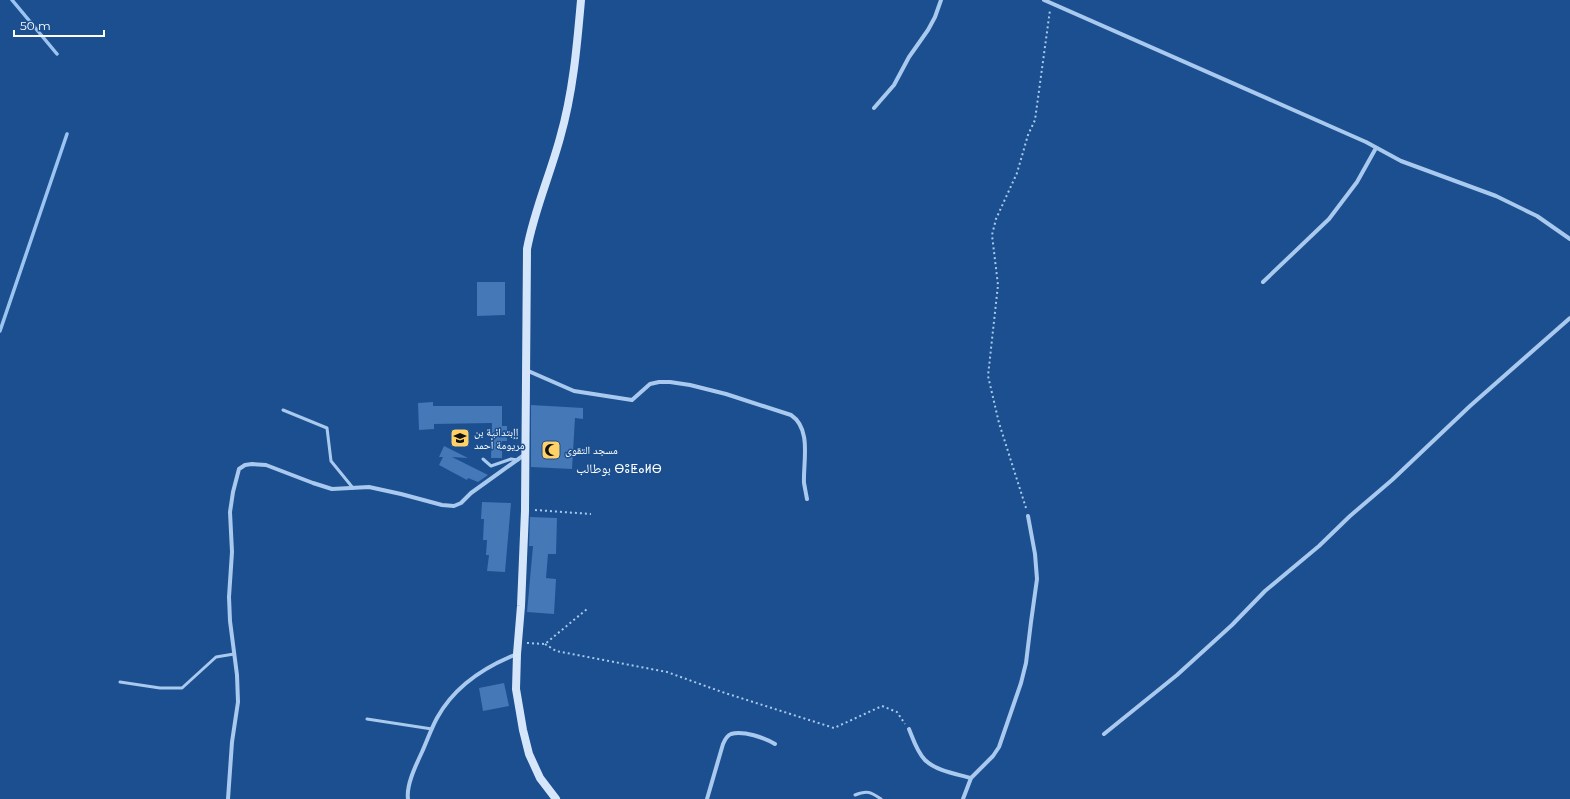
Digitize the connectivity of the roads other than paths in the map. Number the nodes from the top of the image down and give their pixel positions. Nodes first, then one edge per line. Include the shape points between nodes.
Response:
1 (581, 0) edge
2 (941, 0) edge
3 (1044, 0) edge
4 (874, 108) dead end
5 (1376, 148) junction
6 (1570, 239) edge
7 (1263, 282) dead end
8 (1570, 318) edge
9 (525, 370) junction
10 (283, 410) dead end
11 (521, 458) junction
12 (483, 459) dead end
13 (353, 488) junction
14 (808, 499) dead end
15 (1028, 516) road end
16 (234, 654) junction
17 (517, 654) junction
18 (120, 682) dead end
19 (367, 719) dead end
20 (432, 729) junction
21 (909, 729) road end
22 (1104, 734) dead end
23 (775, 744) dead end
24 (971, 778) junction
25 (855, 795) dead end
26 (228, 799) edge
27 (408, 799) edge
28 (556, 799) edge
29 (707, 799) edge
30 (881, 799) edge
31 (963, 799) edge

1 - 9 street via 573,82 561,138 530,229 527,248
2 - 4 street via 928,30 894,85
3 - 5 street
5 - 6 street via 1503,200 1537,216
5 - 7 street via 1357,182 1329,219
8 - 22 street via 1470,406 1319,546 1265,591 1232,625 1176,675
9 - 11 street
9 - 14 street via 574,391 632,400 650,384 659,382 690,385 791,415 799,422 804,436 804,484
10 - 13 lane via 327,428 332,461
11 - 12 lane via 491,466
11 - 13 street via 454,506 385,490
11 - 17 street via 525,509
13 - 16 street via 332,489 266,465 245,465 239,470 230,512 232,552 229,597
15 - 24 street via 1035,554 1036,578 1026,663 999,747
16 - 18 lane via 216,657 182,688 160,688
16 - 26 street via 238,702
17 - 20 street via 497,662 472,678 447,701
17 - 28 street via 516,689 522,730 540,778
19 - 20 lane
20 - 27 street via 418,760
21 - 24 street via 921,756 926,761 935,767
23 - 29 street via 762,737 730,734 723,744
24 - 31 street
25 - 30 lane via 864,791

